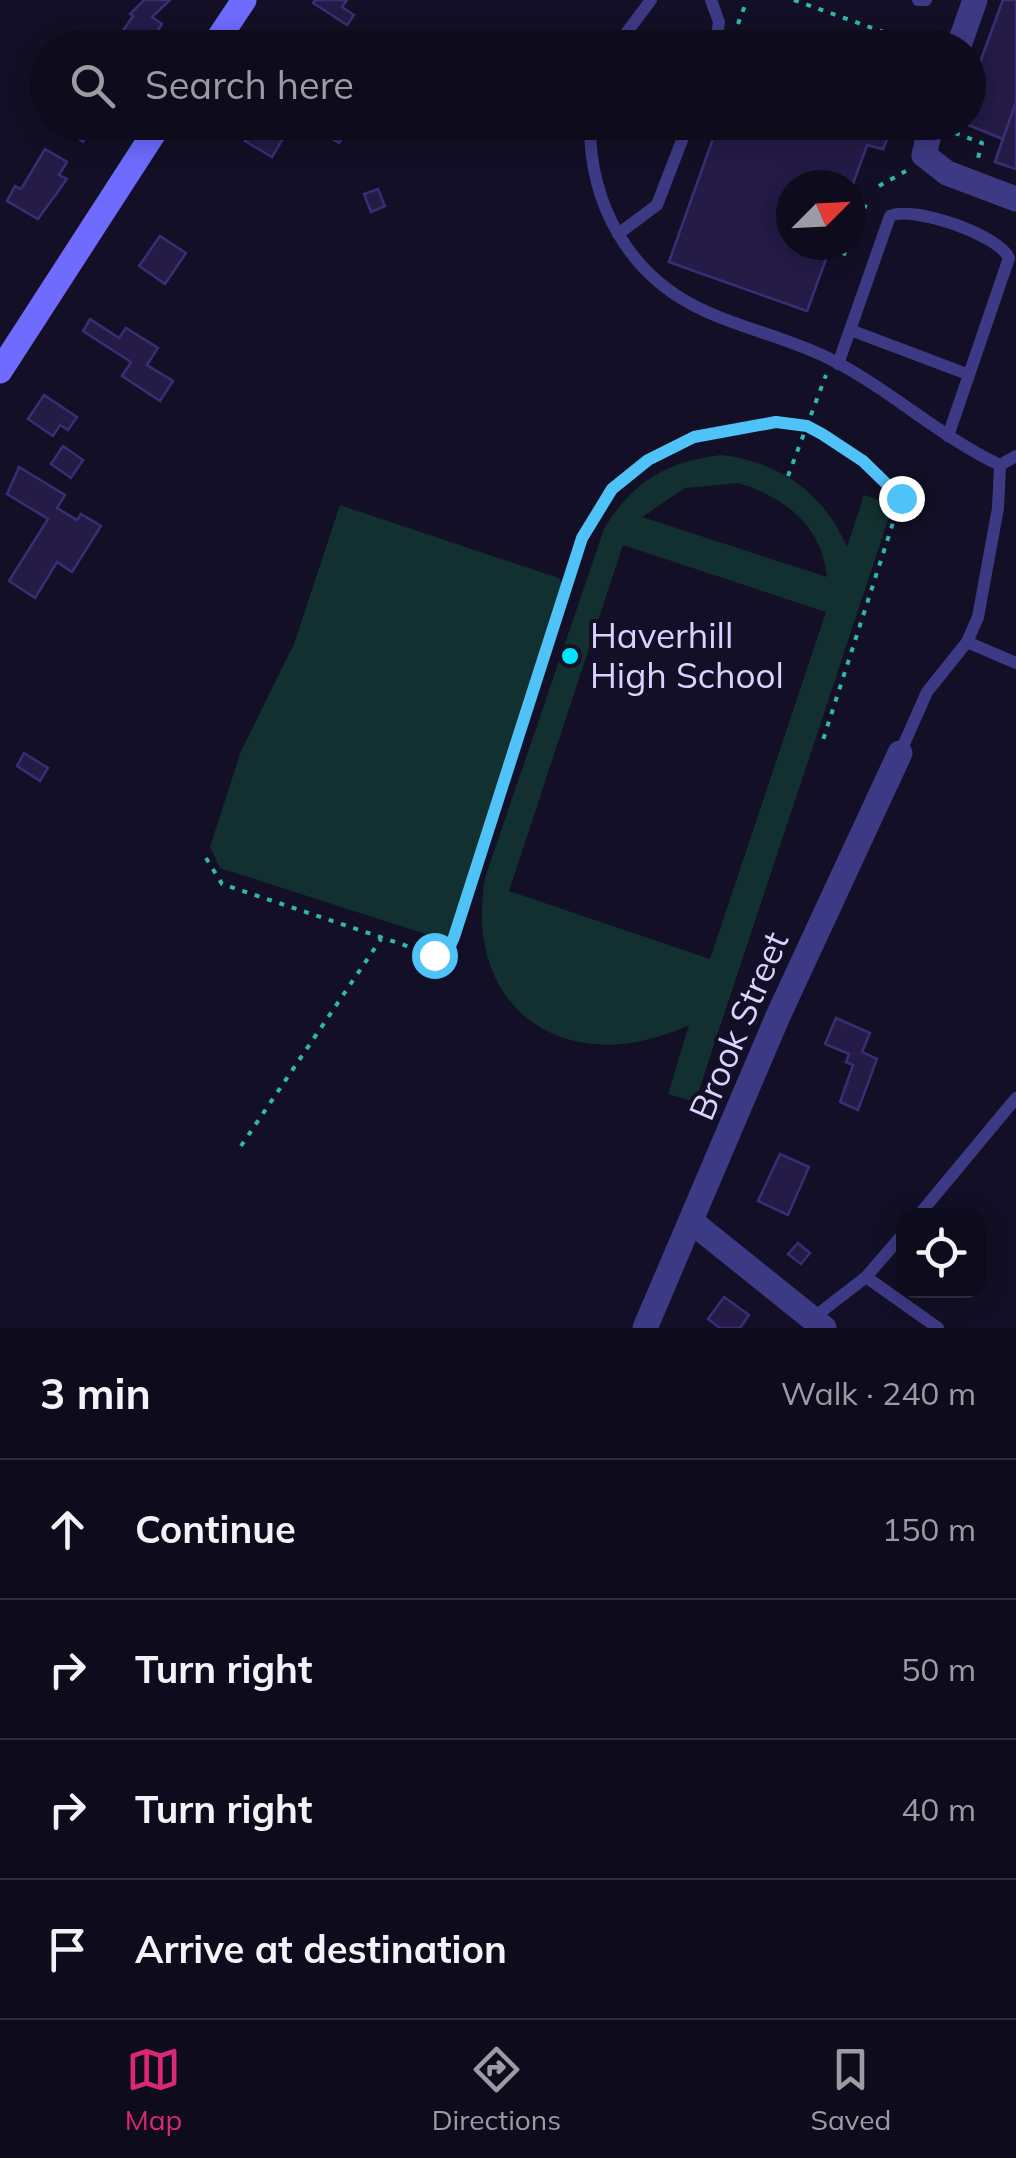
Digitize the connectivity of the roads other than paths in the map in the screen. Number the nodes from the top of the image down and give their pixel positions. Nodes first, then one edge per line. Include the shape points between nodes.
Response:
1 (244, 0) edge
2 (652, 0) edge
3 (710, 0) edge
4 (918, 0) edge
5 (926, 0) edge
6 (975, 0) edge
7 (224, 30) edge
8 (628, 30) edge
9 (718, 30) edge
10 (964, 30) edge
11 (149, 140) edge
12 (591, 140) edge
13 (682, 140) edge
14 (928, 140) edge
15 (1016, 200) edge
16 (618, 234) junction
17 (853, 331) junction
18 (838, 364) junction
19 (0, 371) edge
20 (967, 374) junction
21 (948, 436) junction
22 (1016, 456) edge
23 (1000, 465) junction
24 (967, 642) junction
25 (1016, 664) edge
26 (900, 753) joint
27 (1016, 1098) edge
28 (925, 1208) edge
29 (692, 1222) junction
30 (896, 1242) edge
31 (866, 1278) junction
32 (819, 1323) edge
33 (645, 1328) edge
34 (938, 1328) edge

1 - 7 street
2 - 8 lane
3 - 9 lane
4 - 5 lane
6 - 10 street
11 - 19 street
12 - 16 lane via 594,181
13 - 16 lane via 657,205
14 - 15 street via 924,155 947,173
16 - 18 lane via 629,254 676,297
17 - 18 lane
17 - 20 lane
17 - 20 lane via 890,216 913,211 952,224 997,243 1009,258
18 - 21 lane
20 - 21 lane
21 - 23 lane
22 - 23 lane
23 - 24 lane via 992,546
24 - 25 lane
24 - 26 lane via 927,692
26 - 29 street, Brook Street
27 - 28 lane
29 - 32 street
29 - 33 street, Brook Street
30 - 31 lane
31 - 32 lane
31 - 34 lane

